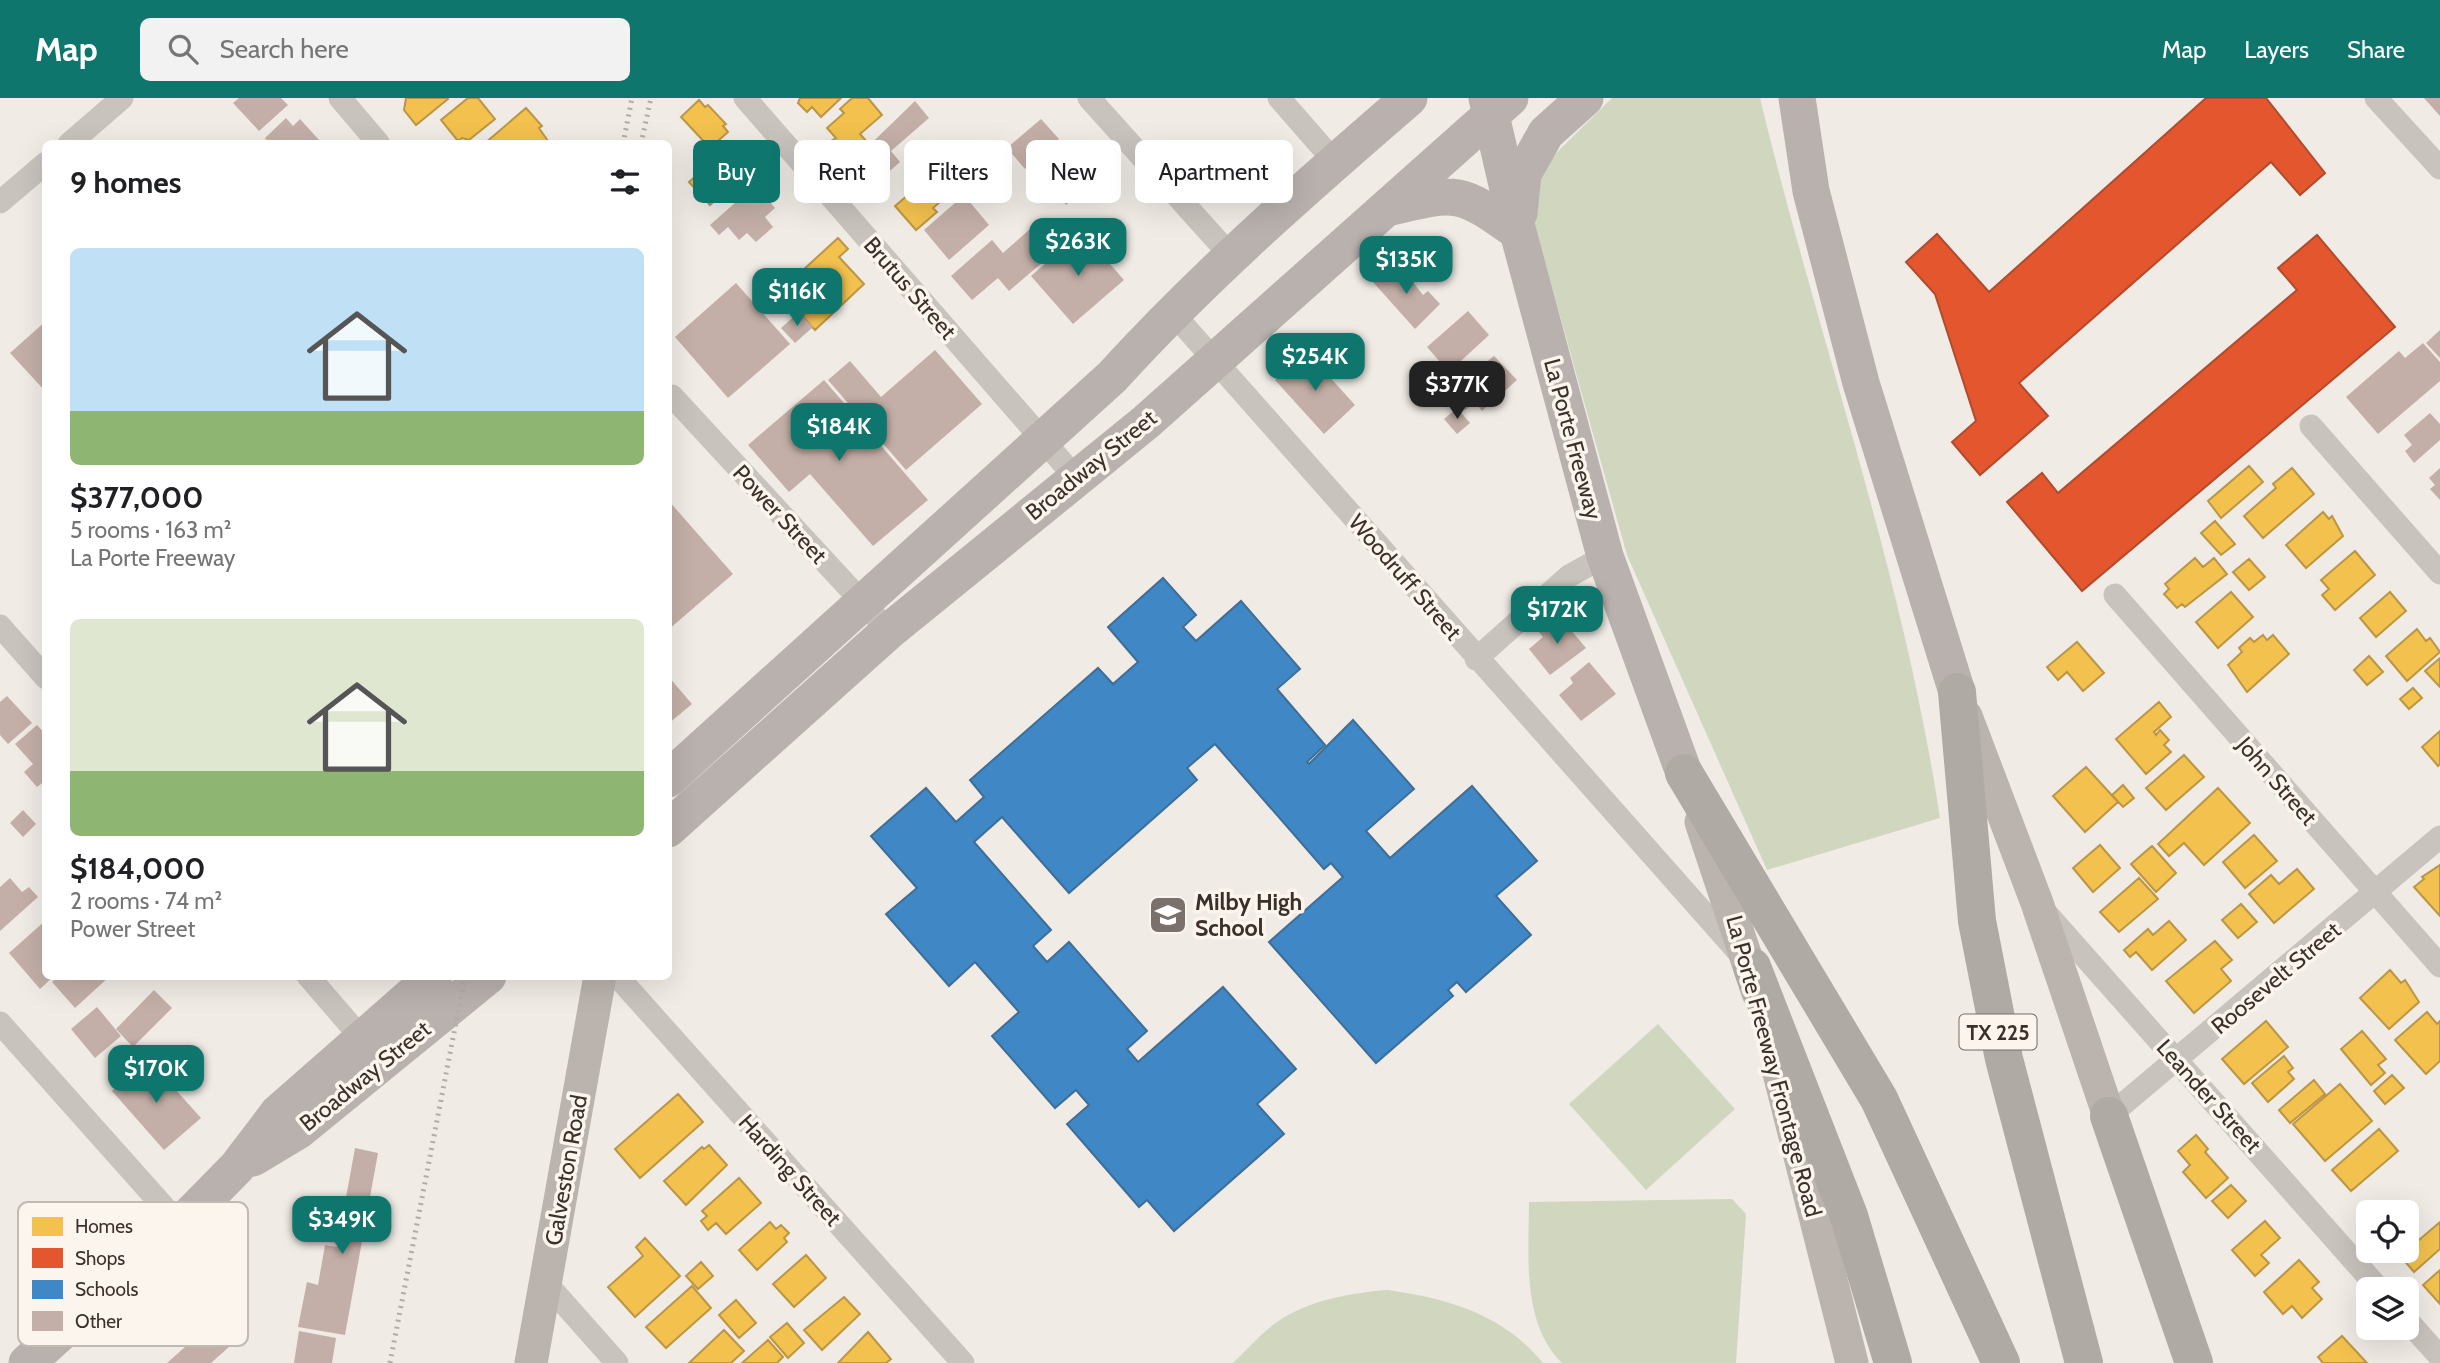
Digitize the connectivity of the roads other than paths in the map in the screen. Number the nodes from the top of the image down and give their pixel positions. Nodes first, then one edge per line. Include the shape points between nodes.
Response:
1 (340, 98) edge
2 (745, 98) edge
3 (1089, 98) edge
4 (1279, 98) edge
5 (1409, 98) edge
6 (1586, 98) edge
7 (1783, 98) edge
8 (1797, 98) edge
9 (2376, 98) edge
10 (109, 102) edge
11 (1496, 104) edge
12 (73, 140) edge
13 (376, 140) edge
14 (1335, 162) junction
15 (42, 166) edge
16 (2440, 168) edge
17 (1811, 191) junction
18 (0, 202) edge
19 (1383, 209) junction
20 (1518, 232) junction
21 (1231, 256) junction
22 (1171, 311) junction
23 (1214, 362) junction
24 (672, 397) edge
25 (2311, 426) dead end
26 (1042, 439) junction
27 (1076, 478) junction
28 (1605, 556) junction
29 (2440, 573) edge
30 (2115, 595) dead end
31 (861, 601) junction
32 (0, 626) edge
33 (889, 631) junction
34 (1476, 659) junction
35 (42, 673) edge
36 (1957, 692) junction
37 (1684, 774) junction
38 (672, 775) edge
39 (672, 825) edge
40 (2440, 836) edge
41 (2375, 894) junction
42 (2037, 903) junction
43 (2440, 966) edge
44 (1752, 967) junction
45 (311, 980) edge
46 (431, 980) edge
47 (482, 980) edge
48 (599, 980) edge
49 (621, 980) edge
50 (0, 1023) edge
51 (372, 1051) junction
52 (2178, 1061) junction
53 (2109, 1116) junction
54 (160, 1202) edge
55 (203, 1202) edge
56 (2369, 1277) edge
57 (546, 1283) junction
58 (2419, 1334) edge
59 (46, 1346) edge
60 (2440, 1357) edge
61 (1845, 1358) edge
62 (27, 1363) edge
63 (531, 1363) edge
64 (618, 1363) edge
65 (962, 1363) edge
66 (1893, 1363) edge
67 (2001, 1363) edge
68 (2084, 1363) edge
69 (2194, 1363) edge

1 - 13 street
2 - 26 street, Brutus Street
3 - 21 street
4 - 14 street
5 - 14 main road
6 - 20 main road via 1546,133 1523,174
7 - 17 main road
8 - 17 main road
9 - 16 street
10 - 12 street
11 - 19 main road, Broadway Street
11 - 20 main road, La Porte Freeway
14 - 21 main road
15 - 18 street
17 - 36 main road via 1861,383
19 - 20 main road via 1434,197 1457,197 1474,201
19 - 23 main road, Broadway Street
20 - 28 main road, La Porte Freeway
21 - 22 main road
22 - 23 street, Woodruff Street
22 - 26 main road via 1112,377
23 - 27 main road, Broadway Street
23 - 34 street, Woodruff Street
24 - 31 street, Power Street
25 - 29 street
26 - 27 street, Brutus Street
26 - 31 main road
27 - 33 main road, Broadway Street
28 - 34 street via 1569,576
28 - 37 main road, La Porte Freeway
30 - 41 street, John Street
31 - 33 street, Power Street
31 - 38 main road
32 - 35 street
33 - 39 main road, Broadway Street
34 - 44 street, Woodruff Street
36 - 42 main road
36 - 68 highway, TX 225 via 1977,921 2004,1059
37 - 44 main road, La Porte Freeway Frontage Road
37 - 67 highway via 1878,1099
40 - 41 street, Roosevelt Street
41 - 43 street, John Street
41 - 52 street, Roosevelt Street
42 - 52 street, Leander Street
42 - 53 main road
44 - 61 main road, La Porte Freeway Frontage Road
44 - 66 highway via 1849,1216
45 - 51 street
46 - 51 main road, Broadway Street
47 - 51 main road, Broadway Street
48 - 57 main road, Galveston Road
49 - 65 street, Harding Street
50 - 54 street
51 - 55 main road, Broadway Street via 278,1113 237,1167
52 - 53 street, Roosevelt Street
52 - 56 street, Leander Street
53 - 69 highway
57 - 63 main road, Galveston Road
57 - 64 street
58 - 60 street
59 - 62 main road, Broadway Street

